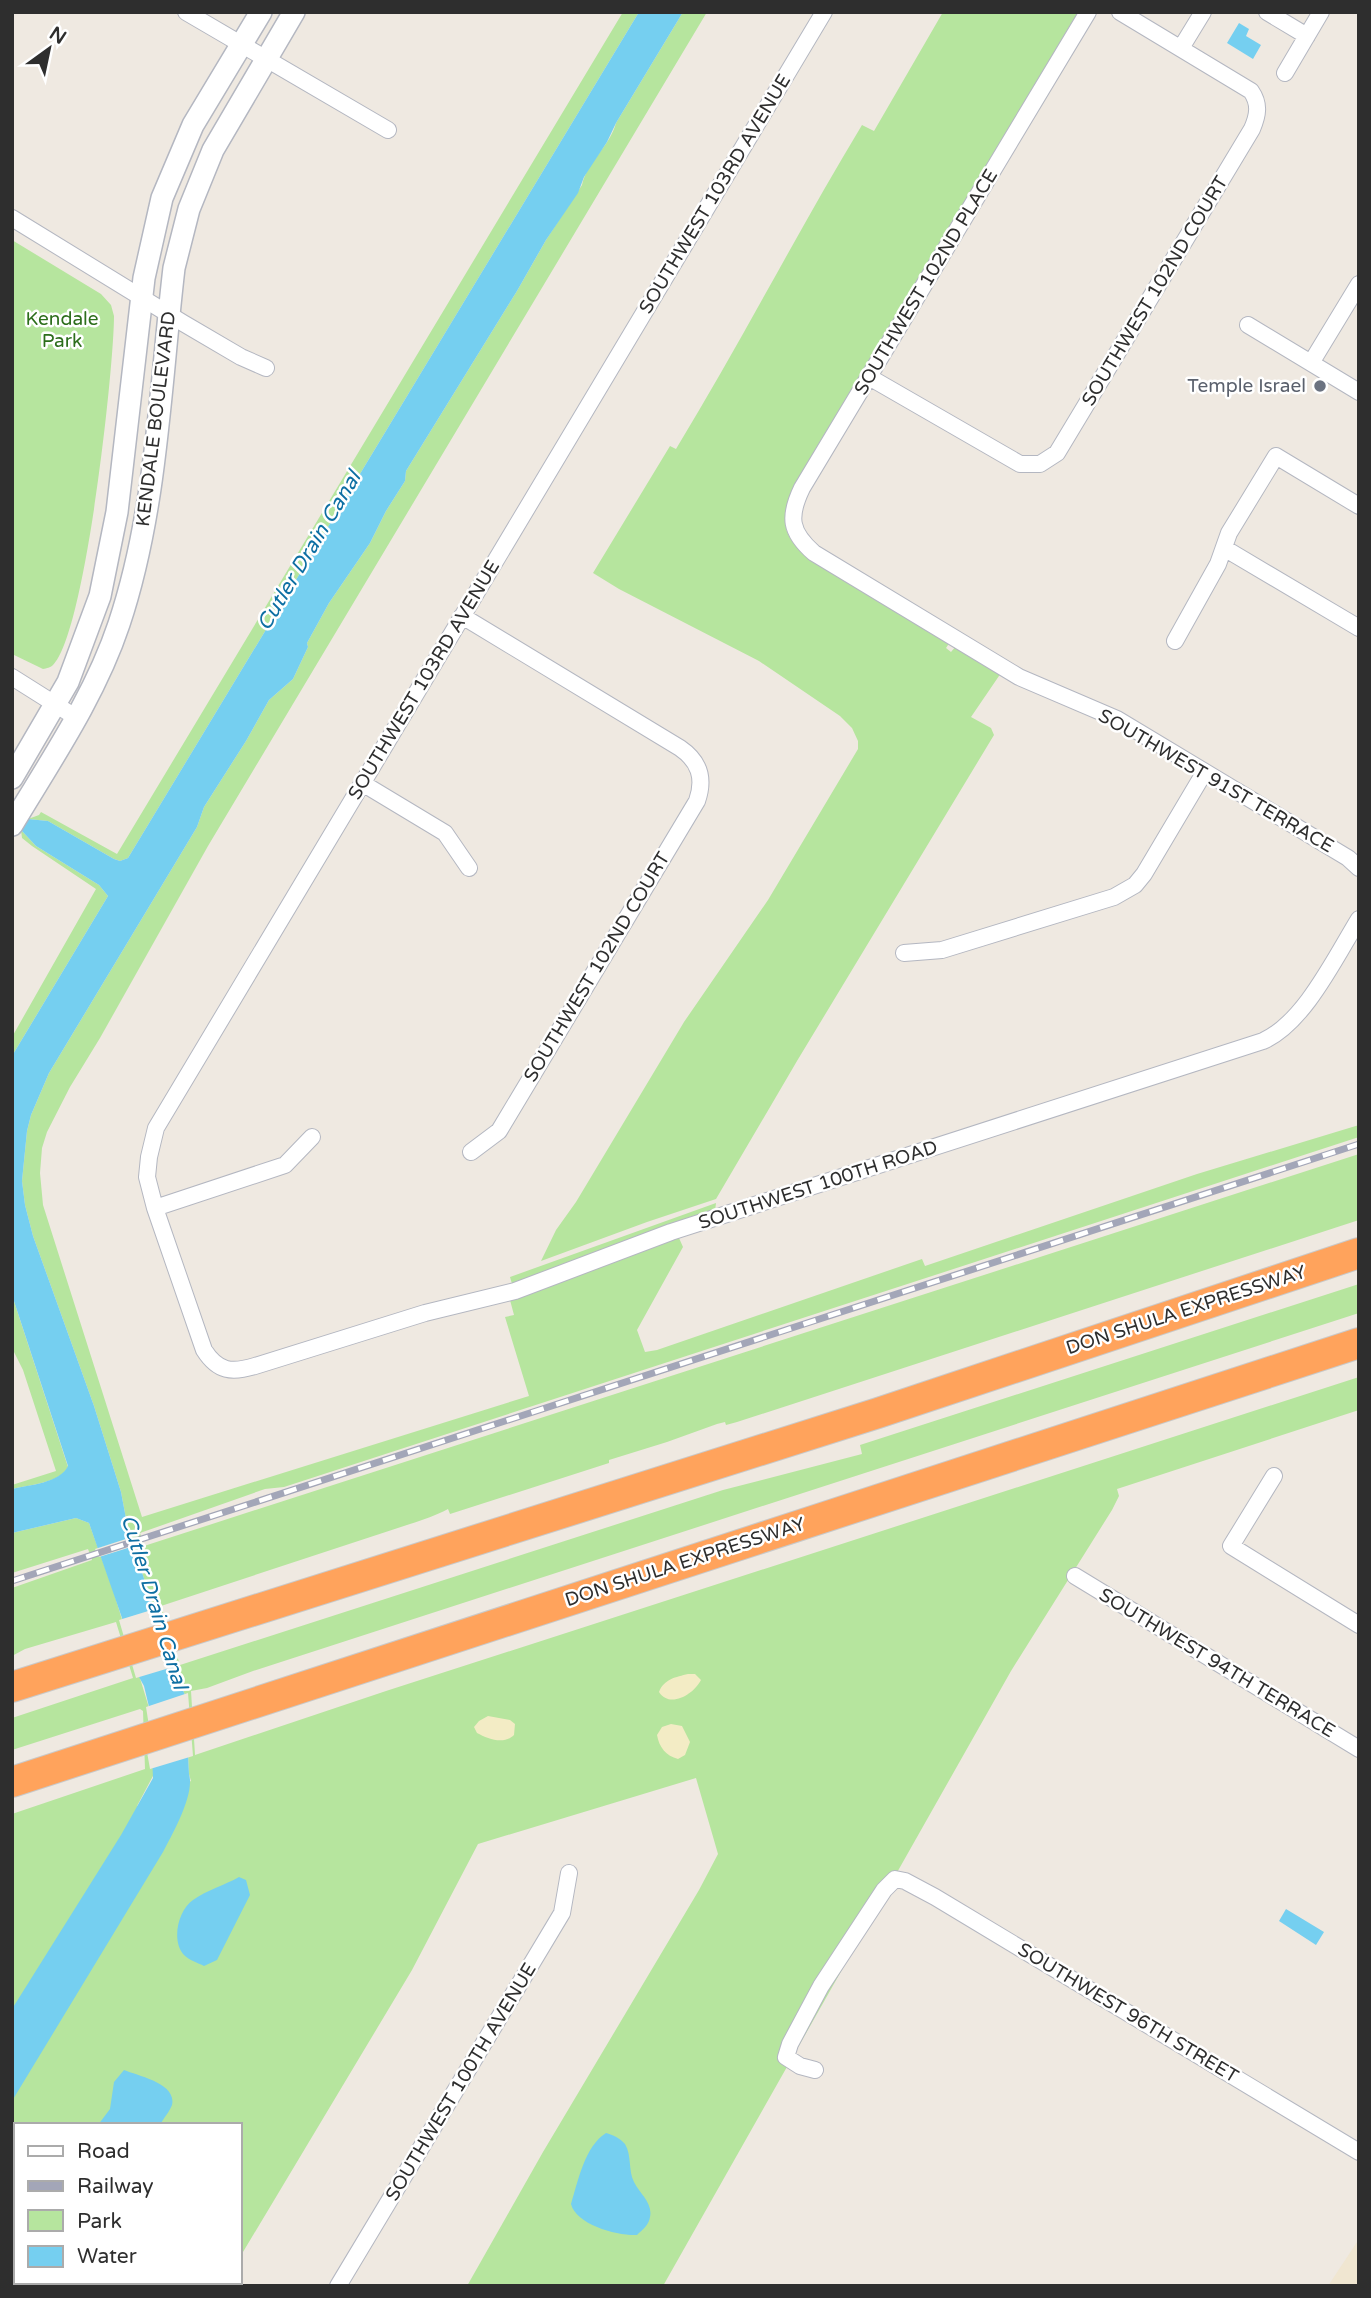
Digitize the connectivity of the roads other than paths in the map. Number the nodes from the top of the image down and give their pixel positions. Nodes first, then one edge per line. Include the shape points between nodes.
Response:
1 (186, 12) edge
2 (261, 12) edge
3 (294, 12) edge
4 (824, 12) edge
5 (1088, 12) edge
6 (1120, 12) edge
7 (1203, 12) edge
8 (1267, 12) edge
9 (1321, 12) edge
10 (1307, 36) junction
11 (241, 45) junction
12 (1181, 48) junction
13 (265, 59) junction
14 (1285, 73) dead end
15 (388, 130) dead end
16 (12, 218) edge
17 (1359, 284) edge
18 (142, 298) junction
19 (168, 314) junction
20 (1248, 325) dead end
21 (1311, 363) junction
22 (265, 368) dead end
23 (869, 377) junction
24 (1359, 392) edge
25 (1356, 499) edge
26 (1224, 548) junction
27 (814, 553) joint
28 (462, 617) junction
29 (1359, 628) edge
30 (1175, 641) dead end
31 (12, 677) edge
32 (57, 705) junction
33 (77, 718) junction
34 (1204, 773) junction
35 (12, 778) edge
36 (362, 783) junction
37 (12, 825) edge
38 (470, 868) dead end
39 (1359, 868) edge
40 (1359, 919) edge
41 (904, 953) dead end
42 (312, 1136) dead end
43 (471, 1152) dead end
44 (155, 1208) junction
45 (1359, 1253) edge
46 (1359, 1343) edge
47 (222, 1368) joint
48 (1274, 1476) dead end
49 (1075, 1576) dead end
50 (1359, 1625) edge
51 (12, 1687) edge
52 (1359, 1749) edge
53 (12, 1782) edge
54 (569, 1873) dead end
55 (815, 2070) dead end
56 (1359, 2152) edge
57 (338, 2286) edge

1 - 11 street
2 - 11 street, KENDALE BOULEVARD
3 - 13 street, KENDALE BOULEVARD
4 - 28 street, SOUTHWEST 103RD AVENUE
5 - 23 street, SOUTHWEST 102ND PLACE
6 - 12 street
7 - 12 street
8 - 10 street
9 - 10 street
10 - 14 street
11 - 13 street
11 - 18 street, KENDALE BOULEVARD via 172,170 148,254
12 - 23 street, SOUTHWEST 102ND COURT via 1251,91 1257,117 1057,453 1040,464 1020,464
13 - 15 street
13 - 19 street, KENDALE BOULEVARD via 213,150 190,209 174,268
16 - 18 street
17 - 21 street
18 - 19 street
18 - 32 street, KENDALE BOULEVARD via 111,547 93,618
19 - 22 street
19 - 33 street, KENDALE BOULEVARD via 150,491 140,544 119,624
20 - 21 street
21 - 24 street
23 - 27 street, SOUTHWEST 102ND PLACE via 796,500 794,528
25 - 26 street via 1276,456
26 - 29 street
26 - 30 street
27 - 34 street, SOUTHWEST 91ST TERRACE via 1019,677 1117,719
28 - 36 street, SOUTHWEST 103RD AVENUE
28 - 43 street, SOUTHWEST 102ND COURT via 680,748 700,770 700,793 690,812 499,1131
31 - 32 street
32 - 33 street
32 - 35 street, KENDALE BOULEVARD
33 - 37 street, KENDALE BOULEVARD
34 - 39 street, SOUTHWEST 91ST TERRACE
34 - 41 street via 1131,888 942,950
36 - 38 street via 445,833
36 - 44 street, SOUTHWEST 103RD AVENUE via 156,1128 147,1177
40 - 47 street, SOUTHWEST 100TH ROAD via 1299,1014 1284,1030 1263,1041 671,1232 515,1291 425,1313 238,1371
42 - 44 street via 285,1165
44 - 47 street, SOUTHWEST 103RD AVENUE via 199,1338 207,1355
45 - 51 highway, DON SHULA EXPRESSWAY via 878,1413
46 - 53 highway, DON SHULA EXPRESSWAY
48 - 50 street via 1231,1546
49 - 52 street, SOUTHWEST 94TH TERRACE
54 - 57 street, SOUTHWEST 100TH AVENUE via 562,1913
55 - 56 street, SOUTHWEST 96TH STREET via 786,2057 790,2044 821,1986 895,1879 935,1897

